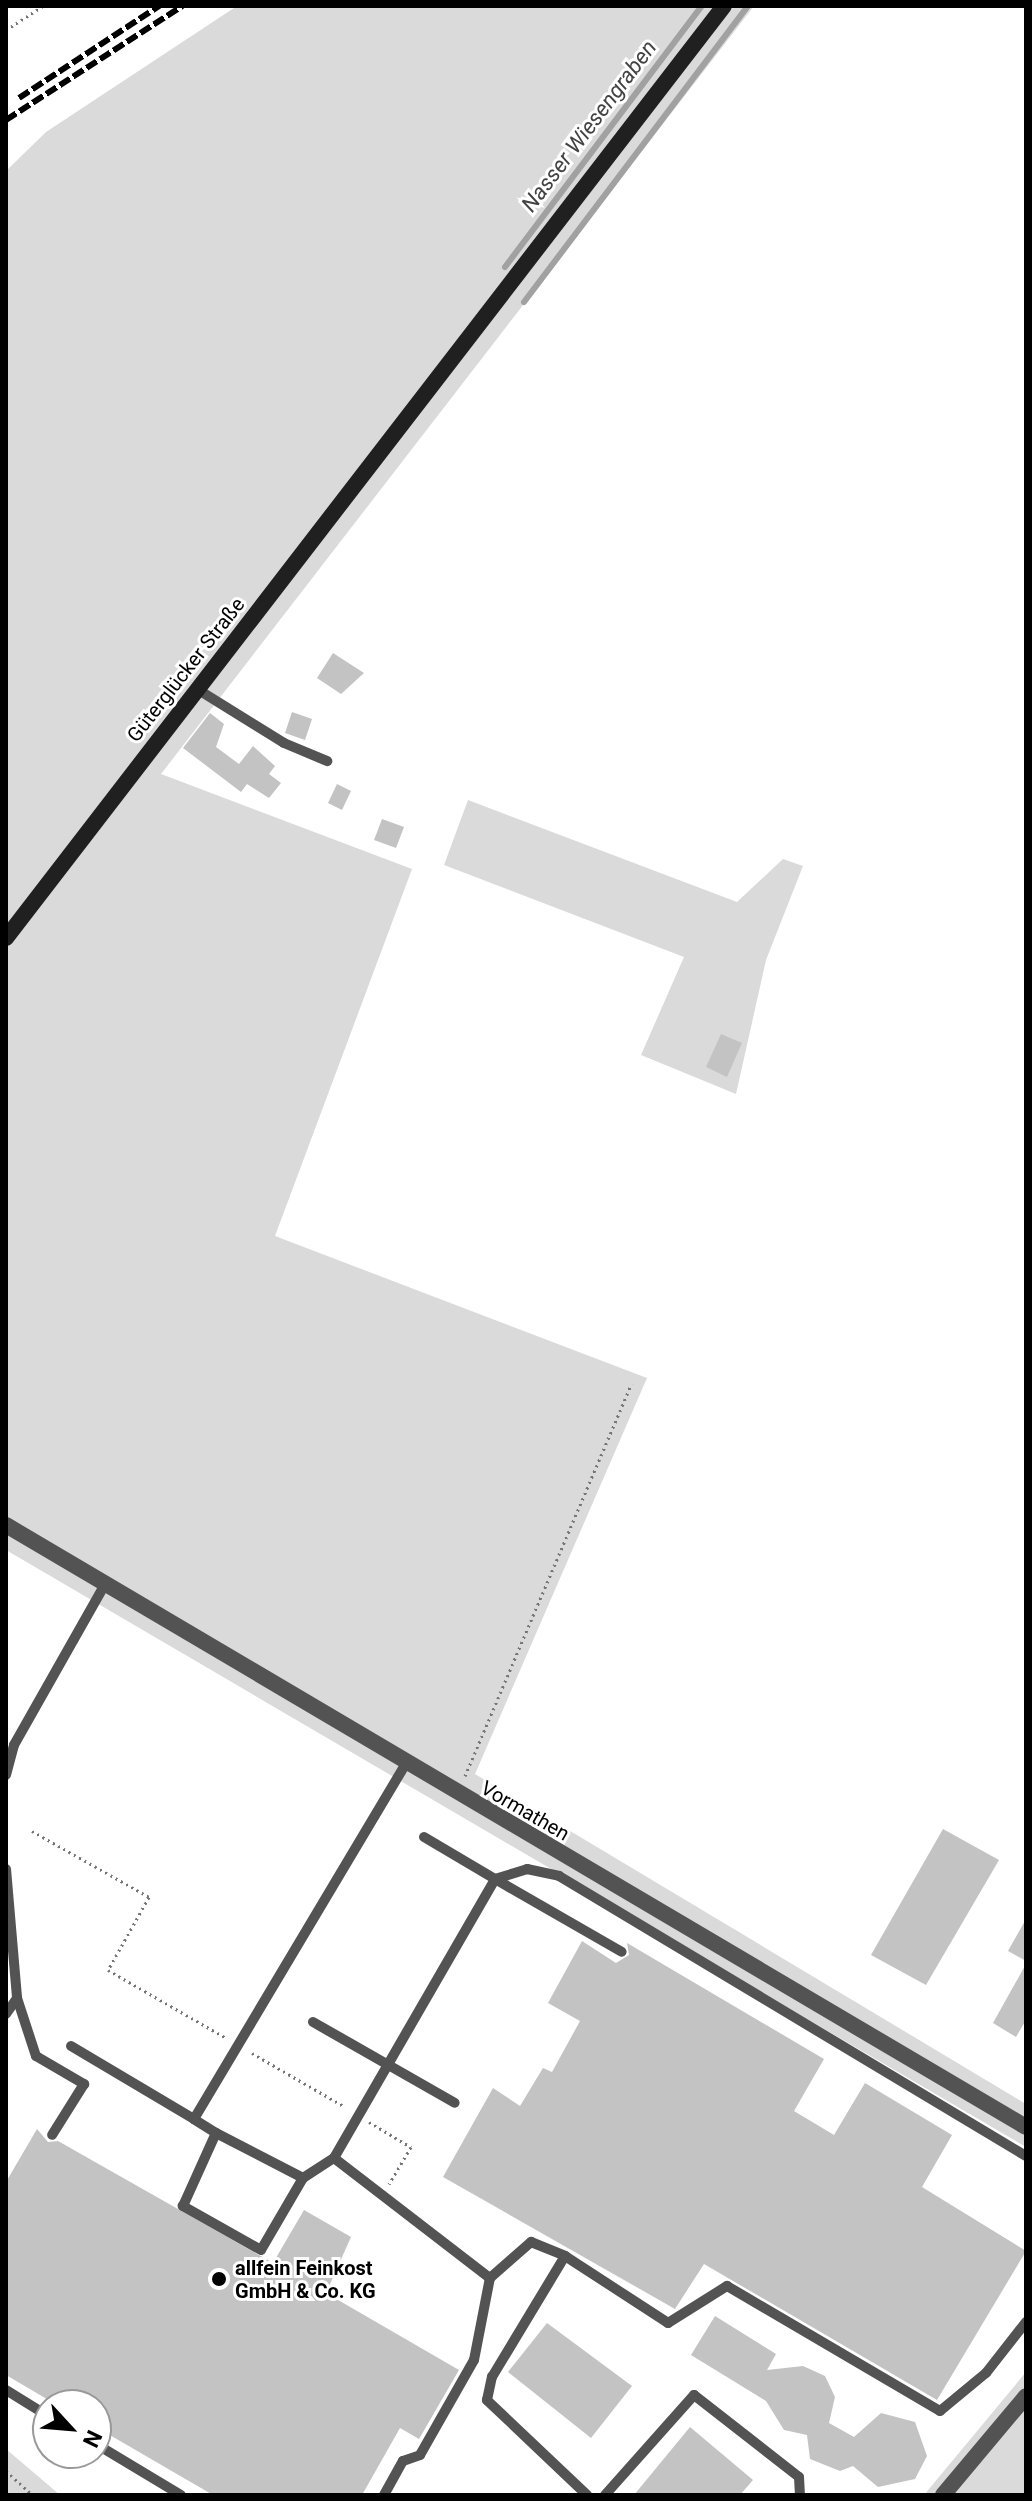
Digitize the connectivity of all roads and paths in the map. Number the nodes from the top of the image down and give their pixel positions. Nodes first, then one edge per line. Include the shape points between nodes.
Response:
1 (43, 6) edge
2 (724, 6) edge
3 (6, 30) edge
4 (197, 689) junction
5 (327, 761) dead end
6 (6, 938) edge
7 (631, 1384) dead end
8 (6, 1525) edge
9 (105, 1584) junction
10 (406, 1763) junction
11 (6, 1775) edge
12 (457, 1794) junction
13 (32, 1831) dead end
14 (424, 1837) dead end
15 (6, 1869) edge
16 (495, 1879) junction
17 (622, 1952) dead end
18 (17, 1998) junction
19 (6, 2014) edge
20 (313, 2022) dead end
21 (239, 2045) junction
22 (71, 2046) dead end
23 (389, 2066) junction
24 (455, 2103) dead end
25 (357, 2115) junction
26 (194, 2119) junction
27 (1026, 2127) edge
28 (216, 2133) junction
29 (52, 2135) dead end
30 (1026, 2156) edge
31 (334, 2158) junction
32 (303, 2178) junction
33 (383, 2194) junction
34 (565, 2256) junction
35 (490, 2278) junction
36 (1026, 2322) edge
37 (6, 2390) edge
38 (1026, 2396) edge
39 (32, 2406) edge
40 (112, 2454) edge
41 (6, 2471) edge
42 (33, 2495) edge
43 (181, 2495) edge
44 (384, 2495) edge
45 (587, 2495) edge
46 (605, 2495) edge
47 (800, 2495) edge
48 (943, 2495) edge

1 - 3 path
2 - 4 street, Güterglücker Straße
4 - 5 lane via 284,743
4 - 6 street, Güterglücker Straße
7 - 12 path
8 - 9 street, Vormathen
9 - 10 street, Vormathen
9 - 11 lane via 14,1745
10 - 12 street, Vormathen
10 - 21 lane
12 - 27 street, Vormathen
13 - 21 path via 149,1897 108,1970
14 - 16 lane
15 - 18 lane
16 - 17 lane
16 - 23 lane
16 - 30 lane via 527,1869 559,1876
18 - 19 lane
18 - 29 lane via 36,2056 84,2084
20 - 23 lane
21 - 25 path
21 - 26 lane
22 - 26 lane
23 - 24 lane
23 - 25 lane
25 - 31 lane
25 - 33 path via 411,2147
26 - 28 lane
28 - 32 lane
28 - 32 lane via 183,2206 261,2250
31 - 32 lane
31 - 33 lane
33 - 35 lane
34 - 35 lane via 531,2242
34 - 36 lane via 668,2323 727,2286 940,2411 986,2373
34 - 45 lane via 492,2377 487,2400
35 - 44 lane via 474,2360 420,2455 403,2461
37 - 39 lane
38 - 48 street
40 - 43 lane
41 - 42 path
46 - 47 lane via 694,2395 799,2477

